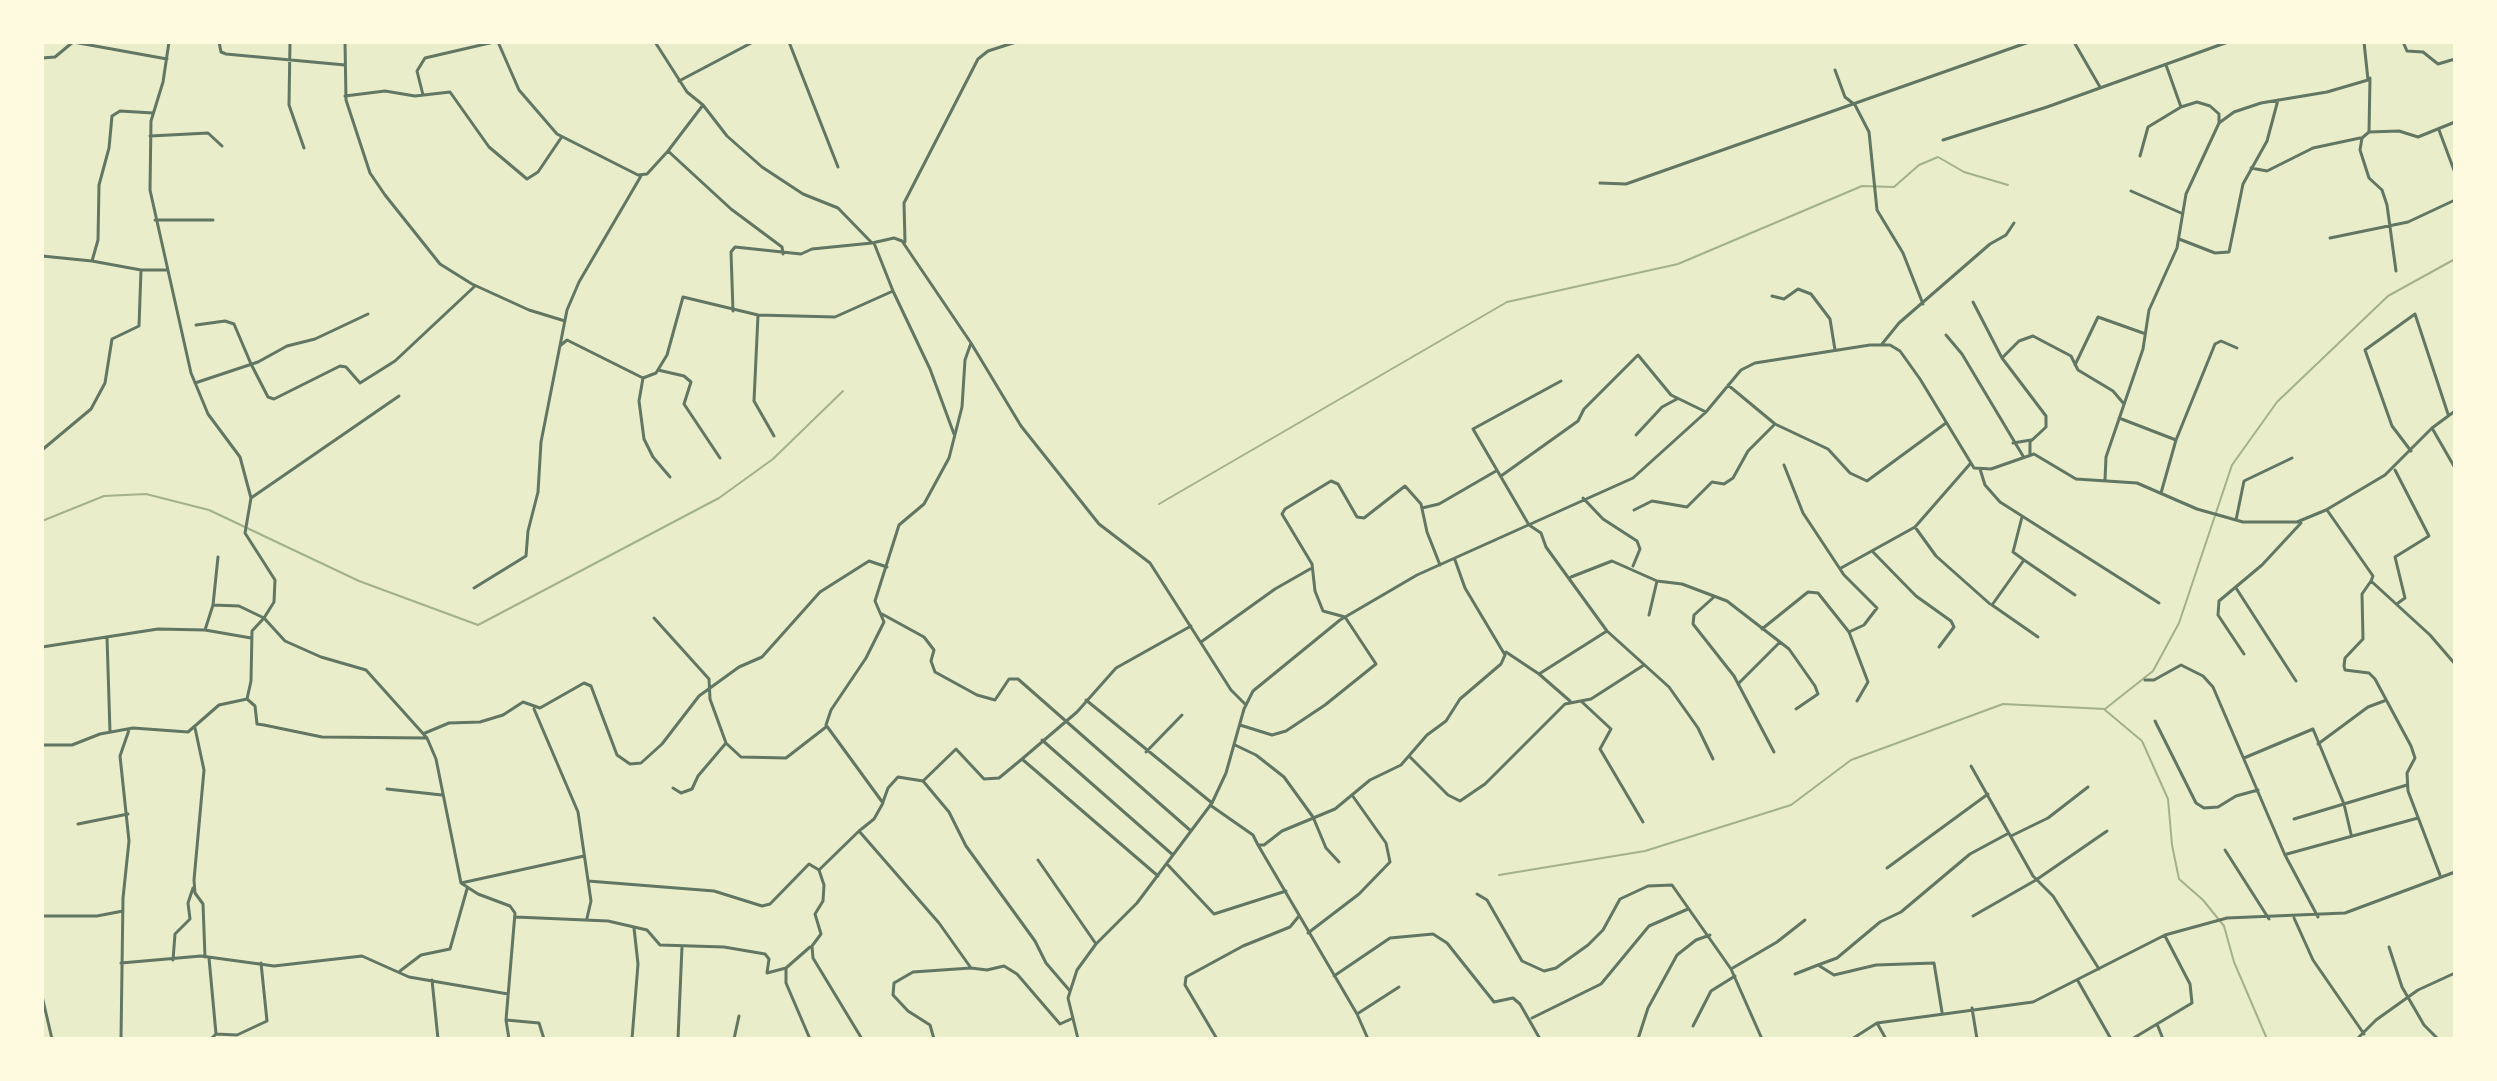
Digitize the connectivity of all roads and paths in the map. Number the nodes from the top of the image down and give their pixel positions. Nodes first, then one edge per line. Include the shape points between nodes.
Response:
1 (61, 42) edge
2 (169, 42) edge
3 (219, 42) edge
4 (290, 42) edge
5 (345, 42) edge
6 (496, 42) edge
7 (655, 42) edge
8 (753, 42) edge
9 (789, 42) edge
10 (1016, 42) edge
11 (2029, 42) edge
12 (2074, 42) edge
13 (2228, 42) edge
14 (2364, 42) edge
15 (2403, 42) edge
16 (62, 50) junction
17 (42, 58) edge
18 (167, 59) junction
19 (292, 59) junction
20 (2455, 59) edge
21 (345, 65) junction
22 (2166, 65) junction
23 (1835, 70) dead end
24 (2370, 78) junction
25 (679, 81) junction
26 (2100, 88) junction
27 (423, 95) junction
28 (345, 96) junction
29 (2278, 100) junction
30 (1852, 104) junction
31 (703, 105) junction
32 (2181, 107) junction
33 (153, 113) junction
34 (2455, 122) edge
35 (2219, 123) junction
36 (2439, 130) junction
37 (2369, 132) junction
38 (150, 136) junction
39 (562, 137) junction
40 (2362, 138) junction
41 (1943, 140) dead end
42 (222, 146) dead end
43 (304, 148) dead end
44 (668, 151) junction
45 (2140, 156) dead end
46 (838, 167) dead end
47 (2251, 168) junction
48 (2455, 173) edge
49 (641, 176) junction
50 (1600, 183) dead end
51 (2131, 191) dead end
52 (2455, 200) edge
53 (2181, 213) junction
54 (155, 220) junction
55 (213, 220) dead end
56 (2014, 223) dead end
57 (2390, 226) junction
58 (2330, 238) dead end
59 (2179, 239) junction
60 (873, 243) junction
61 (905, 246) junction
62 (783, 254) junction
63 (42, 256) edge
64 (92, 261) junction
65 (141, 270) junction
66 (166, 270) junction
67 (2396, 271) dead end
68 (476, 285) junction
69 (893, 291) junction
70 (1772, 296) dead end
71 (1973, 302) dead end
72 (1923, 304) junction
73 (733, 311) junction
74 (368, 314) dead end
75 (758, 315) junction
76 (565, 321) junction
77 (196, 325) dead end
78 (2143, 333) junction
79 (1946, 335) dead end
80 (971, 343) junction
81 (1882, 344) junction
82 (561, 345) junction
83 (2237, 348) dead end
84 (1835, 350) junction
85 (2002, 358) junction
86 (251, 364) junction
87 (2075, 365) junction
88 (658, 370) junction
89 (643, 378) junction
90 (1561, 381) dead end
91 (195, 383) junction
92 (1728, 385) junction
93 (399, 396) dead end
94 (1677, 399) junction
95 (2124, 404) junction
96 (2455, 411) edge
97 (1706, 412) junction
98 (2448, 414) junction
99 (2119, 418) junction
100 (1946, 423) junction
101 (1775, 424) junction
102 (2432, 428) junction
103 (1636, 435) dead end
104 (774, 436) dead end
105 (956, 437) junction
106 (2031, 440) junction
107 (2176, 440) junction
108 (2013, 443) junction
109 (42, 450) edge
110 (2411, 451) junction
111 (2030, 454) junction
112 (2023, 456) junction
113 (720, 458) dead end
114 (2292, 458) dead end
115 (1970, 464) junction
116 (1784, 465) dead end
117 (2455, 468) edge
118 (1980, 469) junction
119 (2394, 469) junction
120 (1496, 471) junction
121 (670, 477) dead end
122 (1501, 477) junction
123 (2105, 480) junction
124 (2161, 493) junction
125 (251, 498) junction
126 (1583, 498) junction
127 (1422, 508) junction
128 (1634, 510) dead end
129 (2326, 510) junction
130 (2022, 517) junction
131 (2236, 520) junction
132 (2304, 520) junction
133 (1529, 525) junction
134 (1915, 527) junction
135 (1872, 551) junction
136 (218, 557) dead end
137 (1454, 558) junction
138 (2024, 560) junction
139 (1440, 565) junction
140 (887, 567) junction
141 (1633, 567) junction
142 (1311, 568) junction
143 (1841, 568) junction
144 (1571, 577) junction
145 (1657, 581) junction
146 (2371, 581) junction
147 (474, 588) dead end
148 (2236, 588) junction
149 (2075, 595) dead end
150 (1714, 597) junction
151 (2159, 603) dead end
152 (2398, 603) junction
153 (213, 605) junction
154 (1992, 605) junction
155 (882, 614) junction
156 (1649, 615) dead end
157 (1345, 617) junction
158 (264, 618) junction
159 (654, 618) dead end
160 (1191, 626) junction
161 (1762, 629) junction
162 (205, 630) junction
163 (1607, 631) junction
164 (1849, 632) junction
165 (107, 637) junction
166 (2038, 637) dead end
167 (251, 638) junction
168 (1201, 642) junction
169 (1780, 642) junction
170 (42, 647) edge
171 (1939, 647) dead end
172 (1503, 650) junction
173 (2244, 654) dead end
174 (1644, 664) junction
175 (2455, 664) edge
176 (1539, 674) junction
177 (2145, 680) dead end
178 (2296, 681) dead end
179 (1738, 684) junction
180 (710, 687) junction
181 (247, 699) junction
182 (1086, 700) junction
183 (1570, 701) junction
184 (1581, 701) junction
185 (1857, 701) dead end
186 (2385, 701) junction
187 (1245, 704) junction
188 (534, 709) junction
189 (1796, 709) dead end
190 (1182, 715) dead end
191 (2155, 721) dead end
192 (1065, 722) junction
193 (1240, 725) junction
194 (826, 727) junction
195 (195, 728) junction
196 (129, 730) junction
197 (110, 732) junction
198 (425, 736) junction
199 (1042, 740) junction
200 (726, 743) junction
201 (2318, 744) junction
202 (42, 745) edge
203 (1235, 745) junction
204 (1146, 752) junction
205 (1774, 752) dead end
206 (1409, 756) junction
207 (2244, 758) junction
208 (1022, 759) junction
209 (1713, 759) dead end
210 (1971, 766) dead end
211 (923, 781) junction
212 (2407, 785) junction
213 (2088, 787) dead end
214 (673, 788) dead end
215 (387, 789) dead end
216 (2258, 790) junction
217 (1988, 794) junction
218 (442, 795) junction
219 (1352, 795) junction
220 (883, 803) junction
221 (1211, 804) junction
222 (2344, 804) junction
223 (128, 814) junction
224 (1313, 817) junction
225 (2418, 818) junction
226 (2294, 819) dead end
227 (1643, 822) dead end
228 (78, 824) dead end
229 (859, 831) junction
230 (2107, 831) dead end
231 (1192, 832) junction
232 (2010, 834) junction
233 (2351, 834) junction
234 (1258, 845) junction
235 (2225, 850) dead end
236 (1173, 855) junction
237 (2285, 855) junction
238 (584, 856) junction
239 (1038, 860) dead end
240 (1339, 862) dead end
241 (1167, 864) junction
242 (1887, 868) dead end
243 (819, 870) junction
244 (2455, 872) edge
245 (2440, 875) junction
246 (1158, 876) junction
247 (194, 880) junction
248 (2036, 880) junction
249 (588, 881) junction
250 (461, 883) junction
251 (467, 888) junction
252 (1286, 891) junction
253 (1477, 894) dead end
254 (1688, 909) junction
255 (123, 911) junction
256 (42, 916) edge
257 (1299, 916) junction
258 (1973, 916) dead end
259 (516, 917) junction
260 (2318, 917) junction
261 (587, 918) junction
262 (2294, 918) junction
263 (2269, 919) junction
264 (1805, 920) dead end
265 (634, 928) junction
266 (1308, 933) junction
267 (1710, 935) junction
268 (2165, 935) junction
269 (1096, 944) junction
270 (682, 945) junction
271 (812, 946) junction
272 (2389, 947) dead end
273 (207, 958) junction
274 (173, 960) junction
275 (121, 963) junction
276 (261, 963) junction
277 (1818, 965) junction
278 (786, 968) junction
279 (971, 968) junction
280 (1731, 969) junction
281 (2099, 969) junction
282 (400, 971) junction
283 (2455, 973) edge
284 (1795, 974) dead end
285 (1334, 976) junction
286 (1735, 976) junction
287 (432, 980) junction
288 (2078, 981) junction
289 (1399, 987) dead end
290 (1070, 991) junction
291 (508, 994) junction
292 (42, 996) edge
293 (2409, 997) junction
294 (1972, 1008) junction
295 (1942, 1012) junction
296 (1357, 1014) junction
297 (739, 1016) dead end
298 (1071, 1019) junction
299 (1531, 1019) junction
300 (506, 1020) junction
301 (1877, 1023) junction
302 (2157, 1023) junction
303 (1693, 1026) dead end
304 (216, 1034) junction
305 (2364, 1034) junction
306 (52, 1039) edge
307 (121, 1039) edge
308 (211, 1039) edge
309 (438, 1039) edge
310 (509, 1039) edge
311 (544, 1039) edge
312 (632, 1039) edge
313 (678, 1039) edge
314 (734, 1039) edge
315 (810, 1039) edge
316 (862, 1039) edge
317 (934, 1039) edge
318 (1078, 1039) edge
319 (1217, 1039) edge
320 (1368, 1039) edge
321 (1540, 1039) edge
322 (1638, 1039) edge
323 (1762, 1039) edge
324 (1852, 1039) edge
325 (1886, 1039) edge
326 (1977, 1039) edge
327 (2111, 1039) edge
328 (2132, 1039) edge
329 (2163, 1039) edge
330 (2357, 1039) edge
331 (2438, 1039) edge

1 - 16 street
2 - 18 street
3 - 19 street via 226,54
4 - 19 street
5 - 21 street
6 - 27 street via 425,58 417,71
6 - 39 street via 519,90
7 - 25 street
8 - 25 street
9 - 46 street
10 - 61 street via 978,59 904,203
11 - 30 street
12 - 26 street
13 - 22 street
14 - 24 street
15 - 20 street via 2407,51 2423,52 2438,64
16 - 17 street
16 - 18 street via 73,42 89,43
18 - 33 street
19 - 21 street
19 - 43 street via 289,105
21 - 28 street
22 - 26 street
22 - 32 street
23 - 30 street
24 - 29 street
24 - 37 street
25 - 31 street
26 - 41 street
27 - 28 street via 385,91
27 - 39 street via 455,95 489,147 527,179
28 - 68 street via 376,183 440,264
29 - 35 street via 2234,112
29 - 47 street via 2267,141
30 - 50 street via 1626,184
30 - 72 street via 1869,132 1877,210 1903,253
31 - 44 street
31 - 60 street via 762,167 803,194 838,208
32 - 35 street via 2197,102 2210,106 2219,114
32 - 45 street via 2148,127
33 - 38 street
33 - 64 street via 120,111 112,116
34 - 36 street
35 - 53 street
36 - 37 street via 2418,137 2399,131
36 - 48 street
37 - 40 street
38 - 42 street via 208,133
38 - 54 street
39 - 49 street
40 - 47 street via 2304,151 2267,171
40 - 57 street via 2362,161 2383,193
44 - 49 street
44 - 62 street via 782,247
47 - 59 street via 2229,252 2215,253
49 - 76 street via 579,282
51 - 53 street
52 - 57 street
53 - 59 street
54 - 55 street
54 - 66 street
56 - 72 street
57 - 58 street
57 - 67 street
59 - 78 street
60 - 61 street via 894,238
60 - 62 street
60 - 69 street
61 - 80 street
62 - 73 street via 735,247
63 - 64 street
64 - 65 street
65 - 66 street
65 - 109 street via 139,326 112,339 105,383 91,409
66 - 91 street
68 - 76 street
68 - 86 street via 395,361 360,383 340,366 271,399
69 - 75 street via 824,319
69 - 105 street
70 - 84 street via 1784,299 1798,289 1811,294 1830,319
71 - 85 street
72 - 81 street
73 - 75 street
73 - 88 street via 683,297
74 - 86 street
75 - 104 street via 754,401
76 - 82 street
77 - 86 street via 234,324
78 - 87 street via 2098,317
78 - 95 street via 2143,349
79 - 108 street
80 - 105 street
80 - 160 street via 998,392 1053,468 1099,524 1150,563
81 - 84 street
81 - 100 street via 1900,351
82 - 89 street via 567,340
82 - 147 street via 526,556
83 - 107 street via 2221,341 2215,344
84 - 92 street via 1768,358 1741,370
85 - 87 street via 2031,336 2071,356
85 - 106 street via 2047,419 2046,427
86 - 91 street
87 - 95 street
88 - 89 street
88 - 113 street via 691,382 684,404
89 - 121 street via 639,401 644,439
90 - 120 street via 1473,429
91 - 125 street via 208,414 240,457
92 - 97 street
92 - 101 street
93 - 125 street
94 - 97 street
94 - 103 street
94 - 122 street via 1638,355 1578,421
95 - 99 street
96 - 98 street
97 - 126 street via 1633,478
98 - 102 street
98 - 110 street via 2415,314 2365,350 2392,426
99 - 107 street
99 - 123 street via 2106,457
100 - 101 street via 1867,481 1850,473 1828,449
100 - 115 street
101 - 128 street via 1748,451 1733,478 1724,484 1712,482 1687,507 1652,501
102 - 110 street
102 - 117 street
105 - 140 street via 924,504 899,525
106 - 108 street
106 - 111 street
107 - 124 street
108 - 112 street
110 - 119 street
111 - 112 street
111 - 123 street via 2076,479
112 - 118 street
114 - 131 street via 2244,481
115 - 118 street
115 - 134 street
116 - 143 street via 1803,513
118 - 130 street via 1991,494
119 - 129 street
119 - 152 street via 2429,536 2395,557 2405,598
120 - 122 street
120 - 127 street via 1439,504
122 - 133 street
123 - 124 street via 2137,483
124 - 131 street
125 - 158 street via 245,533 275,580 274,602
126 - 133 street
126 - 141 street via 1637,541 1640,549
127 - 139 street
127 - 142 street via 1405,486 1361,518 1335,482 1313,490 1282,514
129 - 132 street
129 - 146 street via 2373,576
130 - 138 street via 2013,552
130 - 151 street
131 - 132 street
132 - 148 street
133 - 137 street
133 - 144 street via 1541,533
134 - 135 street
134 - 154 street via 1936,556
135 - 143 street
135 - 171 street via 1916,596 1951,621 1954,627
136 - 153 street
137 - 139 street
137 - 172 street via 1465,588
138 - 149 street
138 - 154 street
139 - 157 street
140 - 155 street via 875,601
140 - 180 street via 869,561 825,589 762,657
141 - 144 street via 1609,561
141 - 145 street
142 - 157 street via 1323,611
142 - 168 street
143 - 164 street via 1877,608 1864,625
144 - 163 street
145 - 150 street
145 - 156 street
146 - 152 street
146 - 186 street via 2362,594 2363,639 2344,666 2369,673
148 - 173 street via 2222,596 2217,608
148 - 178 street
150 - 161 street via 1735,606
150 - 179 street via 1694,615 1693,624
152 - 175 street
153 - 158 street via 239,606
153 - 162 street
154 - 166 street
155 - 192 street via 924,637 934,650 935,672 989,700 995,700 1014,677
155 - 194 street via 884,622
157 - 187 street via 1265,680
157 - 193 street via 1374,668 1286,731 1272,735
158 - 167 street
158 - 198 street via 285,641 366,670
159 - 180 street via 709,679
160 - 168 street
160 - 182 street via 1116,668
161 - 164 street via 1811,590
161 - 169 street
162 - 165 street via 158,629
162 - 167 street
163 - 174 street
163 - 176 street
164 - 185 street via 1868,682
165 - 170 street
165 - 197 street
167 - 181 street
168 - 187 street
169 - 179 street
169 - 189 street via 1818,694
172 - 176 street
172 - 206 street via 1501,664 1460,699 1446,721
174 - 184 street
174 - 209 street via 1686,709
176 - 183 street
177 - 207 street via 2181,665 2203,676 2213,687
179 - 205 street
180 - 188 street via 641,763 626,763 613,750 588,684
180 - 200 street
181 - 195 street via 219,705
181 - 198 street via 255,706 257,724 322,737
182 - 192 street
182 - 204 street
183 - 184 street
183 - 206 street via 1485,784 1460,801
184 - 227 street via 1611,729 1600,749
186 - 201 street via 2368,707
186 - 212 street via 2415,755
187 - 193 street
188 - 198 street via 523,702 503,715 480,722 456,721
188 - 238 street via 578,812
190 - 204 street
191 - 216 street via 2196,803 2218,807
192 - 199 street
192 - 231 street
193 - 203 street
194 - 200 street via 786,758 741,757
194 - 220 street
195 - 196 street via 176,734
195 - 247 street via 205,793
196 - 197 street
196 - 223 street via 120,756
197 - 202 street via 72,745
198 - 218 street via 436,759
199 - 208 street
199 - 236 street
200 - 214 street via 692,789 681,793
201 - 207 street via 2310,729
201 - 222 street
203 - 221 street
203 - 224 street via 1284,777
204 - 221 street
206 - 219 street
207 - 216 street
208 - 211 street via 999,778 984,779 956,749
208 - 246 street
210 - 217 street
211 - 220 street via 898,777
211 - 290 street
212 - 222 street
212 - 225 street
213 - 232 street via 2048,818
215 - 218 street
216 - 237 street
217 - 232 street
217 - 242 street
218 - 250 street
219 - 224 street
219 - 266 street via 1386,843 1390,862
220 - 229 street
221 - 231 street
221 - 234 street via 1253,835
222 - 226 street
222 - 233 street
223 - 228 street
223 - 255 street
224 - 234 street
224 - 240 street via 1326,848
225 - 233 street
225 - 245 street
229 - 243 street
229 - 279 street
230 - 248 street
231 - 236 street
232 - 248 street
232 - 277 street via 1970,854 1901,912 1880,922 1837,958
233 - 237 street
234 - 252 street
235 - 263 street
236 - 241 street
237 - 260 street
238 - 249 street
238 - 250 street
239 - 269 street
241 - 246 street
241 - 252 street via 1214,914
243 - 249 street via 809,864 762,906 714,891
243 - 271 street via 823,901 815,914 821,934
244 - 245 street
245 - 260 street via 2370,904
246 - 269 street
247 - 273 street via 203,904
247 - 274 street via 190,919 175,934
248 - 258 street
248 - 281 street via 2053,896
249 - 261 street
250 - 251 street
251 - 259 street via 510,906
251 - 282 street via 450,949 425,953
252 - 257 street
253 - 254 street via 1487,900 1522,961 1544,971 1588,945 1618,901 1648,886 1672,885
254 - 267 street
254 - 299 street via 1649,926 1601,984
255 - 256 street
255 - 275 street
257 - 266 street
257 - 319 street via 1290,927 1186,977 1185,985
259 - 261 street
259 - 291 street
260 - 262 street
261 - 265 street
262 - 263 street
262 - 305 street via 2313,960
263 - 268 street via 2227,918
264 - 280 street
265 - 270 street via 647,930 660,945
265 - 312 street via 638,964
266 - 285 street
267 - 280 street
267 - 322 street via 1677,955
268 - 281 street
268 - 302 street via 2193,996 2191,1005
269 - 290 street via 1077,970
270 - 278 street via 765,954 767,973
270 - 313 street
271 - 278 street
271 - 316 street via 813,958
272 - 293 street
273 - 274 street
273 - 276 street
273 - 304 street
274 - 275 street
275 - 307 street
276 - 282 street via 362,956
276 - 304 street via 267,1021 237,1035
277 - 284 street
277 - 295 street via 1834,975 1876,965 1934,963
278 - 315 street via 786,983
279 - 298 street via 1004,966 1060,1024
279 - 317 street via 913,972 894,983 893,995 930,1025
280 - 286 street
281 - 288 street
282 - 287 street
283 - 293 street
285 - 296 street
285 - 299 street via 1390,938 1433,934 1447,943 1494,1002 1513,998
286 - 303 street via 1711,991
286 - 323 street
287 - 291 street
287 - 309 street
288 - 294 street via 2033,1002
288 - 327 street
289 - 296 street
290 - 298 street
291 - 300 street
292 - 306 street
293 - 305 street
293 - 331 street
294 - 295 street
294 - 326 street
295 - 301 street
296 - 320 street
297 - 314 street
298 - 318 street
299 - 321 street
300 - 310 street
300 - 311 street via 539,1023
301 - 324 street
301 - 325 street
302 - 328 street
302 - 329 street
304 - 308 street
305 - 330 street

